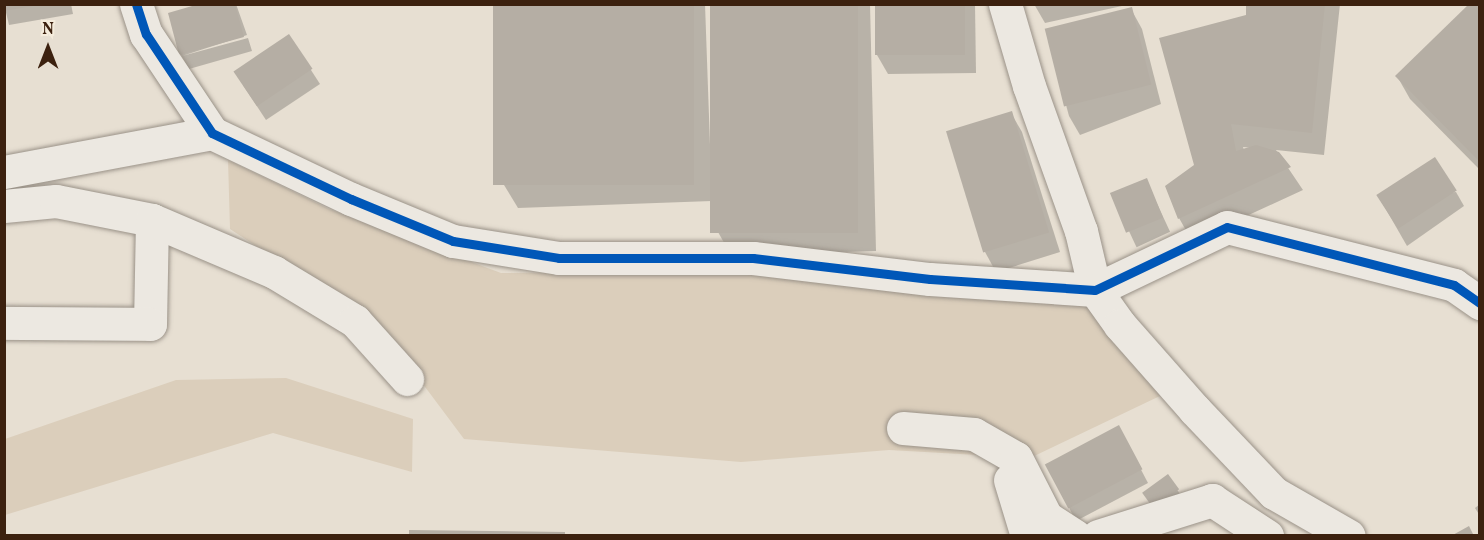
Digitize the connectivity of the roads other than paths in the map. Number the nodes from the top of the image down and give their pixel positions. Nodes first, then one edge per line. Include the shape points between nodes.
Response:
1 (136, 4) edge
2 (1005, 4) edge
3 (212, 134) junction
4 (4, 172) edge
5 (4, 206) edge
6 (152, 220) junction
7 (1095, 290) junction
8 (1479, 303) edge
9 (4, 324) edge
10 (407, 379) dead end
11 (903, 428) dead end
12 (1002, 453) junction
13 (1027, 536) edge
14 (1075, 536) edge
15 (1098, 536) edge
16 (1266, 536) edge
17 (1349, 536) edge

1 - 3 street via 146,34
2 - 7 street via 1029,86 1081,231
3 - 4 street
3 - 7 street via 453,241 559,258 753,258 930,279
5 - 6 street via 56,201
6 - 9 street via 150,324
6 - 10 street via 274,272 355,321
7 - 8 street via 1227,227 1454,285
7 - 17 street via 1119,325 1274,493
11 - 12 street via 974,434
12 - 13 street
12 - 14 street via 1016,458 1046,517
15 - 16 street via 1212,500

